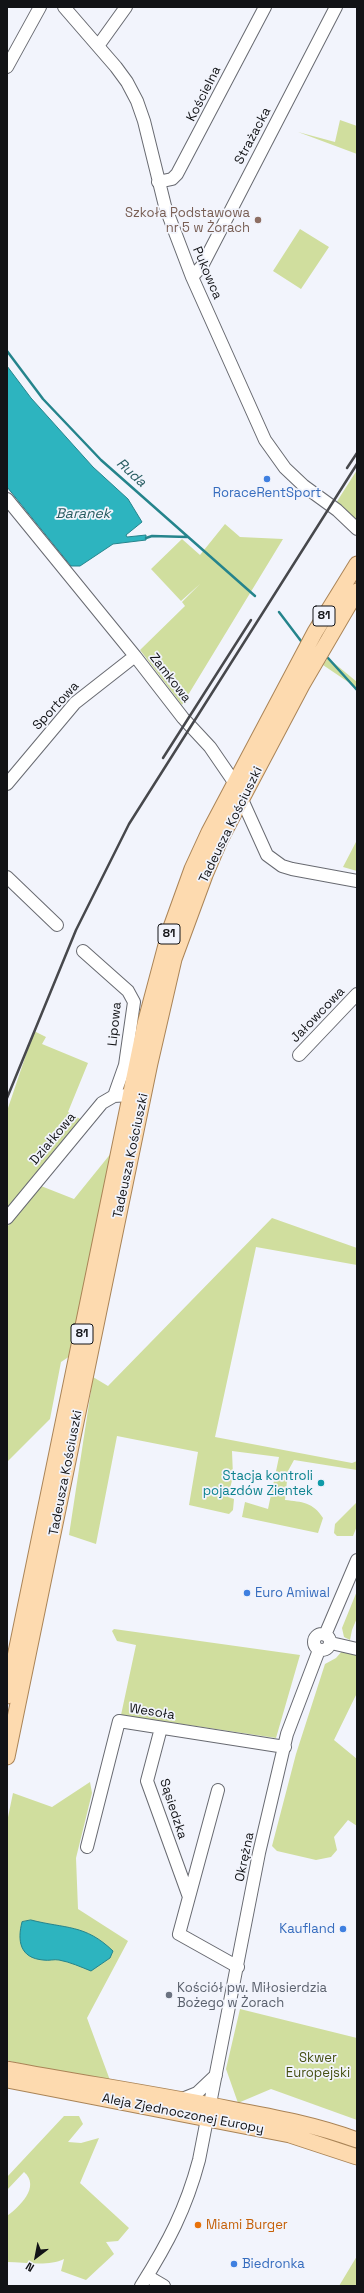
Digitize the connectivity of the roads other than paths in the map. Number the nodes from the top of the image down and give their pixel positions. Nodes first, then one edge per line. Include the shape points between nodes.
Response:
1 (40, 7) edge
2 (64, 7) edge
3 (126, 7) edge
4 (265, 7) edge
5 (336, 7) edge
6 (98, 46) junction
7 (7, 67) edge
8 (158, 182) junction
9 (192, 276) junction
10 (7, 499) edge
11 (357, 530) edge
12 (357, 564) edge
13 (357, 591) edge
14 (135, 656) junction
15 (234, 782) junction
16 (7, 784) edge
17 (242, 799) junction
18 (7, 878) edge
19 (357, 881) edge
20 (57, 925) dead end
21 (83, 951) dead end
22 (357, 994) edge
23 (298, 1055) dead end
24 (131, 1095) junction
25 (114, 1096) junction
26 (7, 1218) edge
27 (357, 1560) edge
28 (328, 1639) junction
29 (357, 1649) edge
30 (7, 1696) edge
31 (162, 1728) junction
32 (285, 1747) junction
33 (7, 1757) edge
34 (218, 1790) dead end
35 (87, 1847) dead end
36 (189, 1897) junction
37 (238, 1967) junction
38 (7, 2072) edge
39 (216, 2075) junction
40 (182, 2099) junction
41 (238, 2110) junction
42 (209, 2112) junction
43 (357, 2140) edge
44 (357, 2157) edge
45 (144, 2281) edge
46 (164, 2286) edge

1 - 7 street
2 - 6 street, Pukowca
3 - 6 street
4 - 8 street, Kościelna via 177,174 172,179
5 - 9 street, Strażacka via 202,266
6 - 8 street, Pukowca via 127,82 137,101
8 - 9 street, Pukowca
9 - 11 street, Pukowca via 261,431 274,454 304,486 337,510
10 - 14 street, Zamkowa
12 - 15 main road, Tadeusza Kościuszki / 81 via 315,632
13 - 17 main road, Tadeusza Kościuszki / 81 via 305,679
14 - 15 street, Zamkowa via 183,718 210,747
14 - 16 street, Sportowa via 75,703
15 - 17 street, Zamkowa
15 - 24 main road, Tadeusza Kościuszki / 81 via 195,863 172,924 159,968
17 - 19 street, Zamkowa via 267,855 282,866
17 - 33 main road, Tadeusza Kościuszki / 81 via 205,875 170,973
18 - 20 street
21 - 25 street, Lipowa via 128,991 134,1002 125,1065
22 - 23 street, Jałowcowa
24 - 25 street
24 - 30 main road, Tadeusza Kościuszki / 81
25 - 26 street, Działkowa via 102,1103
27 - 28 street
28 - 29 street
28 - 32 street, Okrężna via 329,1648 319,1650 302,1691
31 - 32 street, Wesoła
31 - 35 street, Wesoła via 119,1721
31 - 36 street, Sąsiedzka via 147,1780
32 - 37 street, Okrężna via 259,1853
34 - 36 street, Sąsiedzka
36 - 37 street, Sąsiedzka via 179,1934
37 - 39 street, Okrężna
38 - 40 main road, Aleja Zjednoczonej Europy
38 - 42 main road, Aleja Zjednoczonej Europy
39 - 40 street, Aleja Zjednoczonej Europy via 197,2092
39 - 41 street, Okrężna via 220,2096 228,2105
39 - 42 street, Okrężna
40 - 42 main road, Aleja Zjednoczonej Europy
41 - 42 main road, Aleja Zjednoczonej Europy
41 - 43 main road, Aleja Zjednoczonej Europy via 304,2124
42 - 44 main road, Aleja Zjednoczonej Europy
42 - 45 street, Okrężna via 190,2194 179,2220
45 - 46 street

